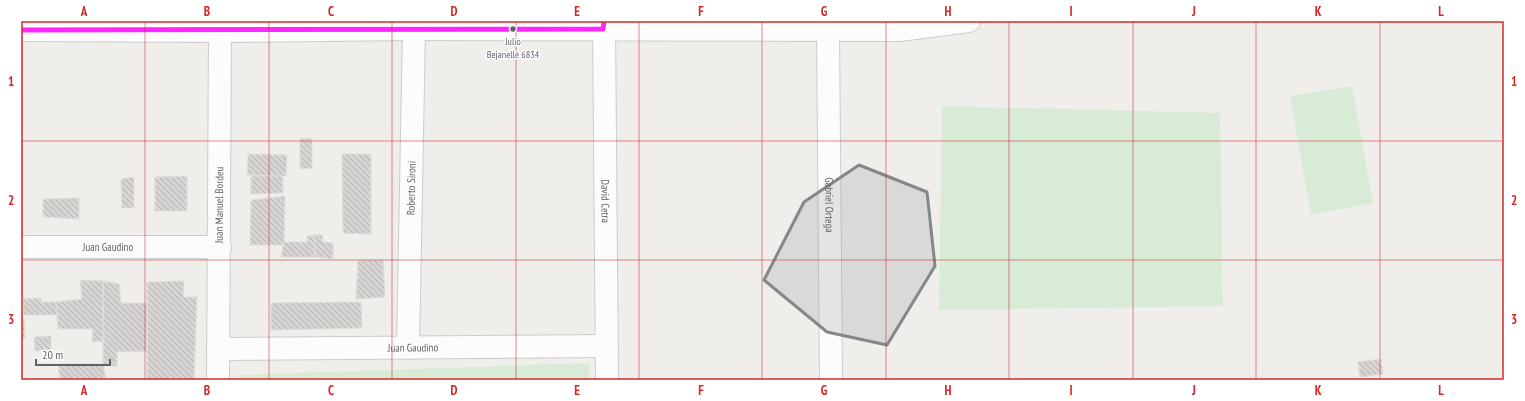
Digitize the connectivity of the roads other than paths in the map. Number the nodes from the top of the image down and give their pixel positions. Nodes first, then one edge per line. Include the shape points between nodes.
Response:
1 (969, 21) edge
2 (926, 24) edge
3 (604, 25) edge
4 (899, 25) edge
5 (414, 29) junction
6 (21, 30) edge
7 (828, 30) junction
8 (220, 31) junction
9 (21, 247) edge
10 (220, 247) junction
11 (607, 346) junction
12 (408, 348) junction
13 (218, 349) junction
14 (218, 380) edge
15 (607, 380) edge
16 (831, 380) edge

1 - 2 street
2 - 4 street
3 - 5 street
3 - 7 street
3 - 11 street, David Cetra
4 - 7 street
5 - 8 street
5 - 12 street, Roberto Sironi
6 - 8 street
7 - 16 street, Gabriel Ortega
8 - 10 street, Juan Manuel Bordeu
9 - 10 street, Juan Gaudino
10 - 13 street, Juan Manuel Bordeu
11 - 12 street, Juan Gaudino
11 - 15 street, David Cetra
12 - 13 street, Juan Gaudino
13 - 14 street, Juan Manuel Bordeu

